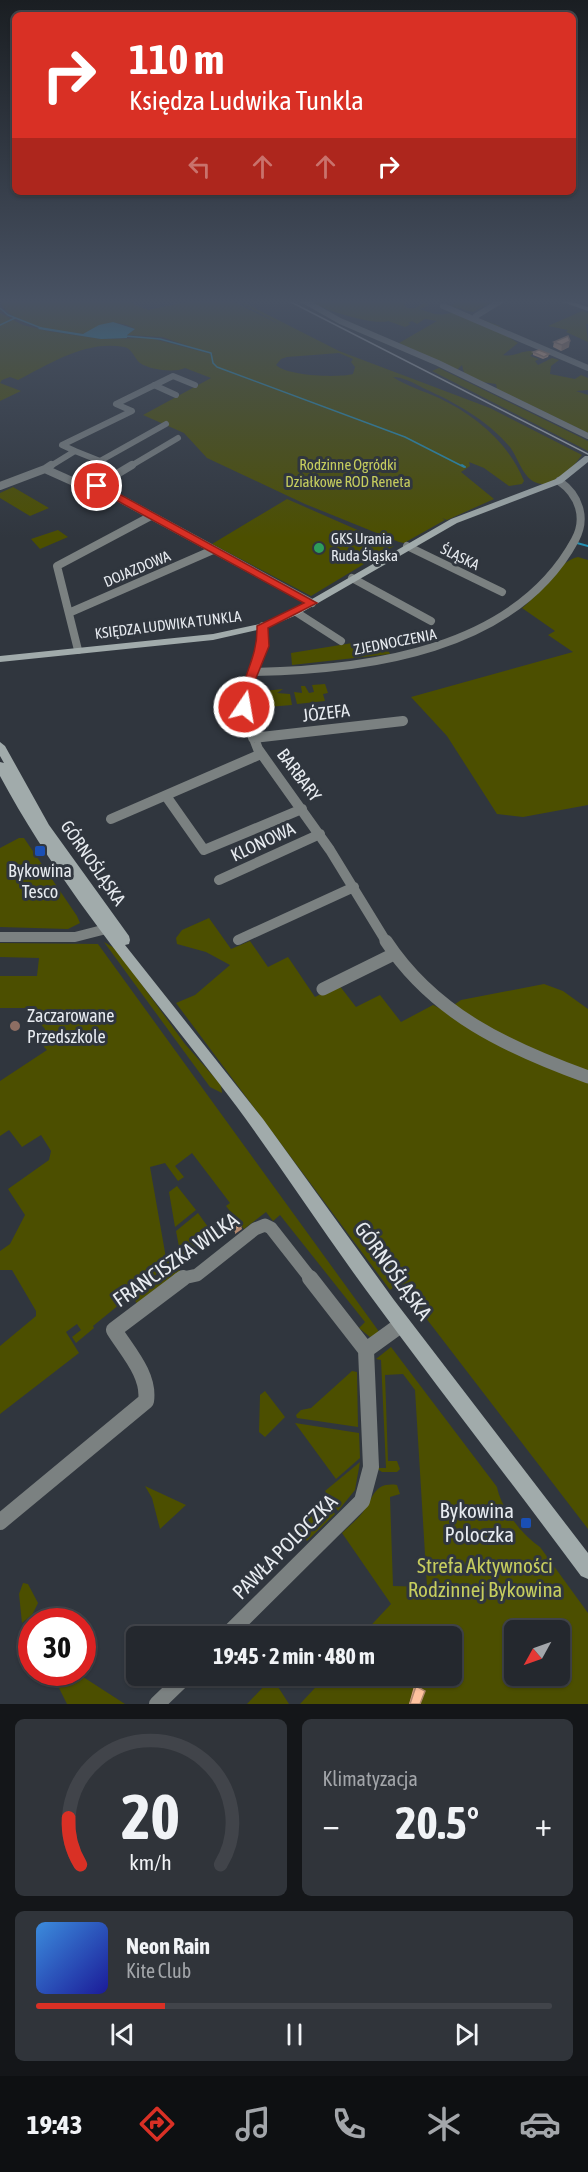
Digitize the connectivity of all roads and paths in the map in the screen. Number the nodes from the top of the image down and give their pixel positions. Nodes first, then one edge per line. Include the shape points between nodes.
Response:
1 (166, 380) edge
2 (182, 380) edge
3 (471, 380) edge
4 (195, 385) dead end
5 (154, 386) junction
6 (176, 395) dead end
7 (132, 411) junction
8 (140, 414) dead end
9 (166, 424) dead end
10 (588, 436) edge
11 (178, 438) dead end
12 (75, 451) junction
13 (100, 461) junction
14 (586, 463) edge
15 (45, 469) junction
16 (123, 470) junction
17 (559, 481) junction
18 (0, 486) edge
19 (112, 495) junction
20 (151, 516) junction
21 (406, 546) junction
22 (213, 550) junction
23 (352, 578) junction
24 (502, 592) dead end
25 (312, 603) junction
26 (71, 612) junction
27 (296, 612) junction
28 (431, 621) dead end
29 (263, 626) junction
30 (249, 631) junction
31 (263, 641) junction
32 (340, 641) dead end
33 (73, 651) junction
34 (1, 662) edge
35 (253, 672) junction
36 (403, 721) dead end
37 (253, 738) junction
38 (0, 746) edge
39 (261, 754) junction
40 (0, 766) edge
41 (166, 796) junction
42 (302, 809) junction
43 (111, 819) dead end
44 (320, 834) junction
45 (219, 880) dead end
46 (354, 887) junction
47 (111, 928) junction
48 (0, 937) edge
49 (238, 940) dead end
50 (394, 954) junction
51 (323, 989) dead end
52 (588, 1077) edge
53 (402, 1324) junction
54 (366, 1350) junction
55 (0, 1522) edge
56 (588, 1569) edge
57 (236, 1626) edge
58 (176, 1686) edge
59 (157, 1704) edge

1 - 5 street
2 - 4 street
3 - 10 street
5 - 6 street
5 - 7 street via 116,404
7 - 8 street
7 - 12 street via 62,445
9 - 13 street
11 - 16 street
12 - 13 street
12 - 15 street
13 - 16 street
14 - 17 street, KSIĘDZA LUDWIKA TUNKLA
15 - 18 street
15 - 19 street
16 - 19 street via 97,486
17 - 21 street, KSIĘDZA LUDWIKA TUNKLA via 468,514
17 - 35 street, ZJEDNOCZENIA via 574,493 581,519 577,535 537,589 504,617 444,647 405,657
19 - 20 street
20 - 22 street
20 - 26 street via 57,566
21 - 23 street, KSIĘDZA LUDWIKA TUNKLA
21 - 24 street, ŚLĄSKA
22 - 25 street
22 - 26 street, DOJAZDOWA
23 - 25 street, KSIĘDZA LUDWIKA TUNKLA
23 - 28 street
25 - 27 street, KSIĘDZA LUDWIKA TUNKLA
26 - 33 street
27 - 29 street, KSIĘDZA LUDWIKA TUNKLA
27 - 32 street
29 - 30 street, KSIĘDZA LUDWIKA TUNKLA
29 - 31 street, BARBARY
30 - 31 street
30 - 33 street, KSIĘDZA LUDWIKA TUNKLA
31 - 35 street, BARBARY
33 - 34 street, KSIĘDZA LUDWIKA TUNKLA
35 - 37 street, BARBARY via 244,707
36 - 37 street, JÓZEFA
37 - 39 street, BARBARY
38 - 47 street, GÓRNOŚLĄSKA via 45,828
39 - 41 street
39 - 42 street, BARBARY
40 - 47 street, GÓRNOŚLĄSKA via 46,848
41 - 42 street via 204,850
41 - 43 street
42 - 44 street, BARBARY
44 - 45 street, KLONOWA
44 - 46 street, BARBARY
46 - 49 street
46 - 50 street, BARBARY
47 - 48 street via 75,938
47 - 53 street, GÓRNOŚLĄSKA
50 - 51 street
50 - 52 street, BARBARY via 438,1002 504,1040
53 - 54 street
53 - 56 street, GÓRNOŚLĄSKA
54 - 55 street, FRANCISZKA WILKA via 271,1228 255,1229 197,1275 180,1278 114,1330 146,1381 146,1401
54 - 57 street, PAWŁA POLOCZKA via 370,1467 362,1500
58 - 59 street

